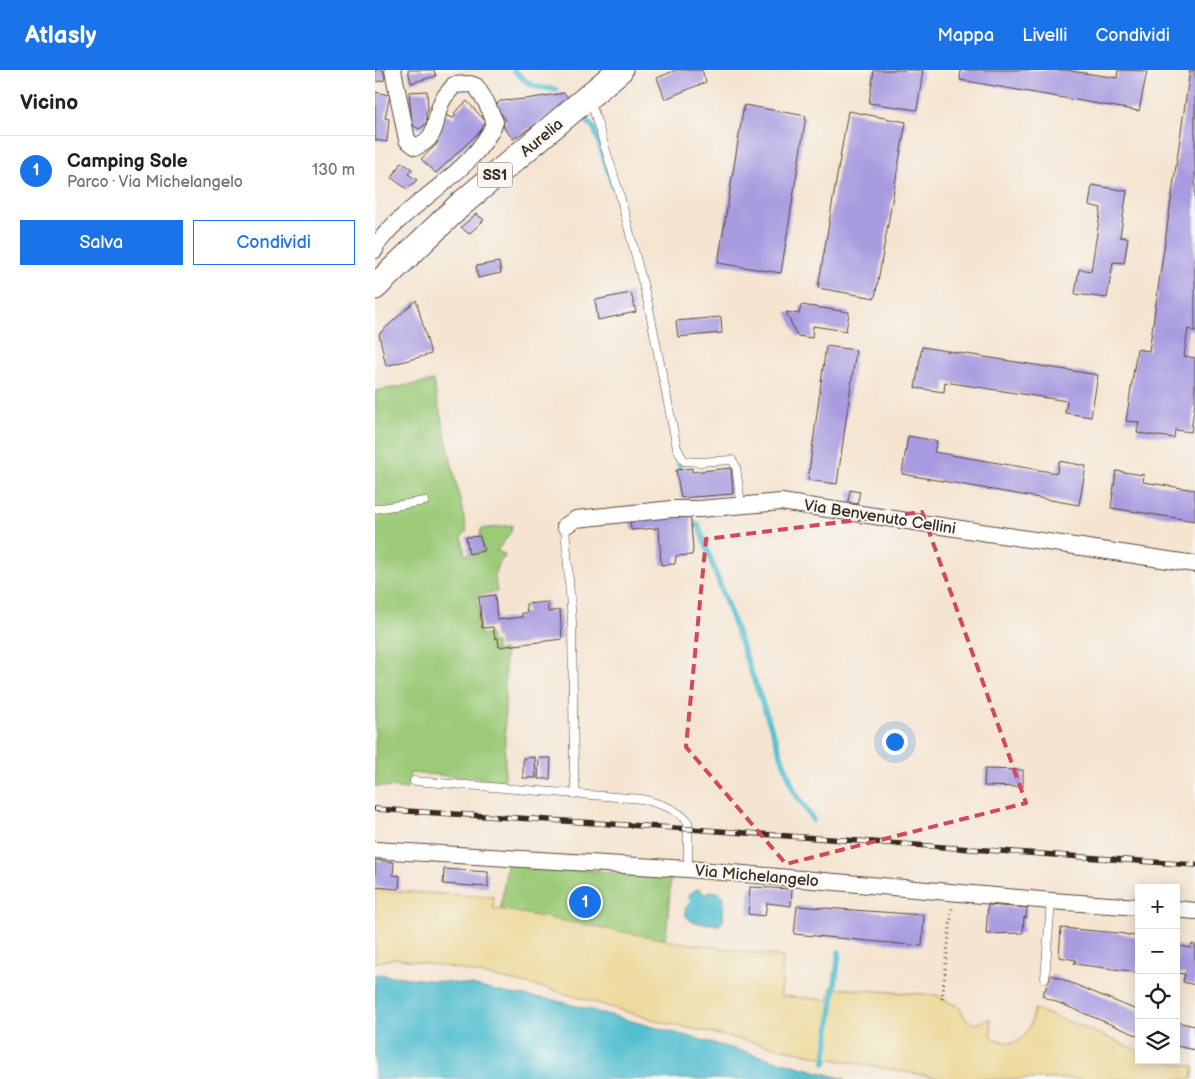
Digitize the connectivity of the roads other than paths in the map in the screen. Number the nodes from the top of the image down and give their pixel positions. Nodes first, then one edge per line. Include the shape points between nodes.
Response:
1 (393, 70) edge
2 (620, 70) edge
3 (587, 98) junction
4 (375, 250) edge
5 (378, 277) edge
6 (425, 502) dead end
7 (741, 505) junction
8 (375, 509) edge
9 (565, 526) joint
10 (1195, 564) edge
11 (414, 781) dead end
12 (576, 794) junction
13 (375, 850) edge
14 (688, 869) junction
15 (1048, 901) junction
16 (1135, 907) edge
17 (1180, 909) edge
18 (1195, 911) edge
19 (1045, 978) dead end

1 - 4 street via 404,130 407,140 416,147 426,143 435,130 442,101 455,85 476,86 495,122 490,136 473,156 397,222
2 - 3 main road, Aurelia / SS1
3 - 5 main road, Aurelia / SS1
3 - 7 lane via 619,192 649,303 677,448 684,460 732,460 736,466
6 - 8 lane
7 - 9 street, Via Benvenuto Cellini via 576,519
7 - 10 street, Via Benvenuto Cellini via 781,502
9 - 12 lane via 572,622
11 - 12 lane
12 - 14 lane via 642,799 683,816 688,822
13 - 14 street, Via Michelangelo
14 - 15 street, Via Michelangelo
15 - 16 street, Via Michelangelo
15 - 19 lane
17 - 18 street

